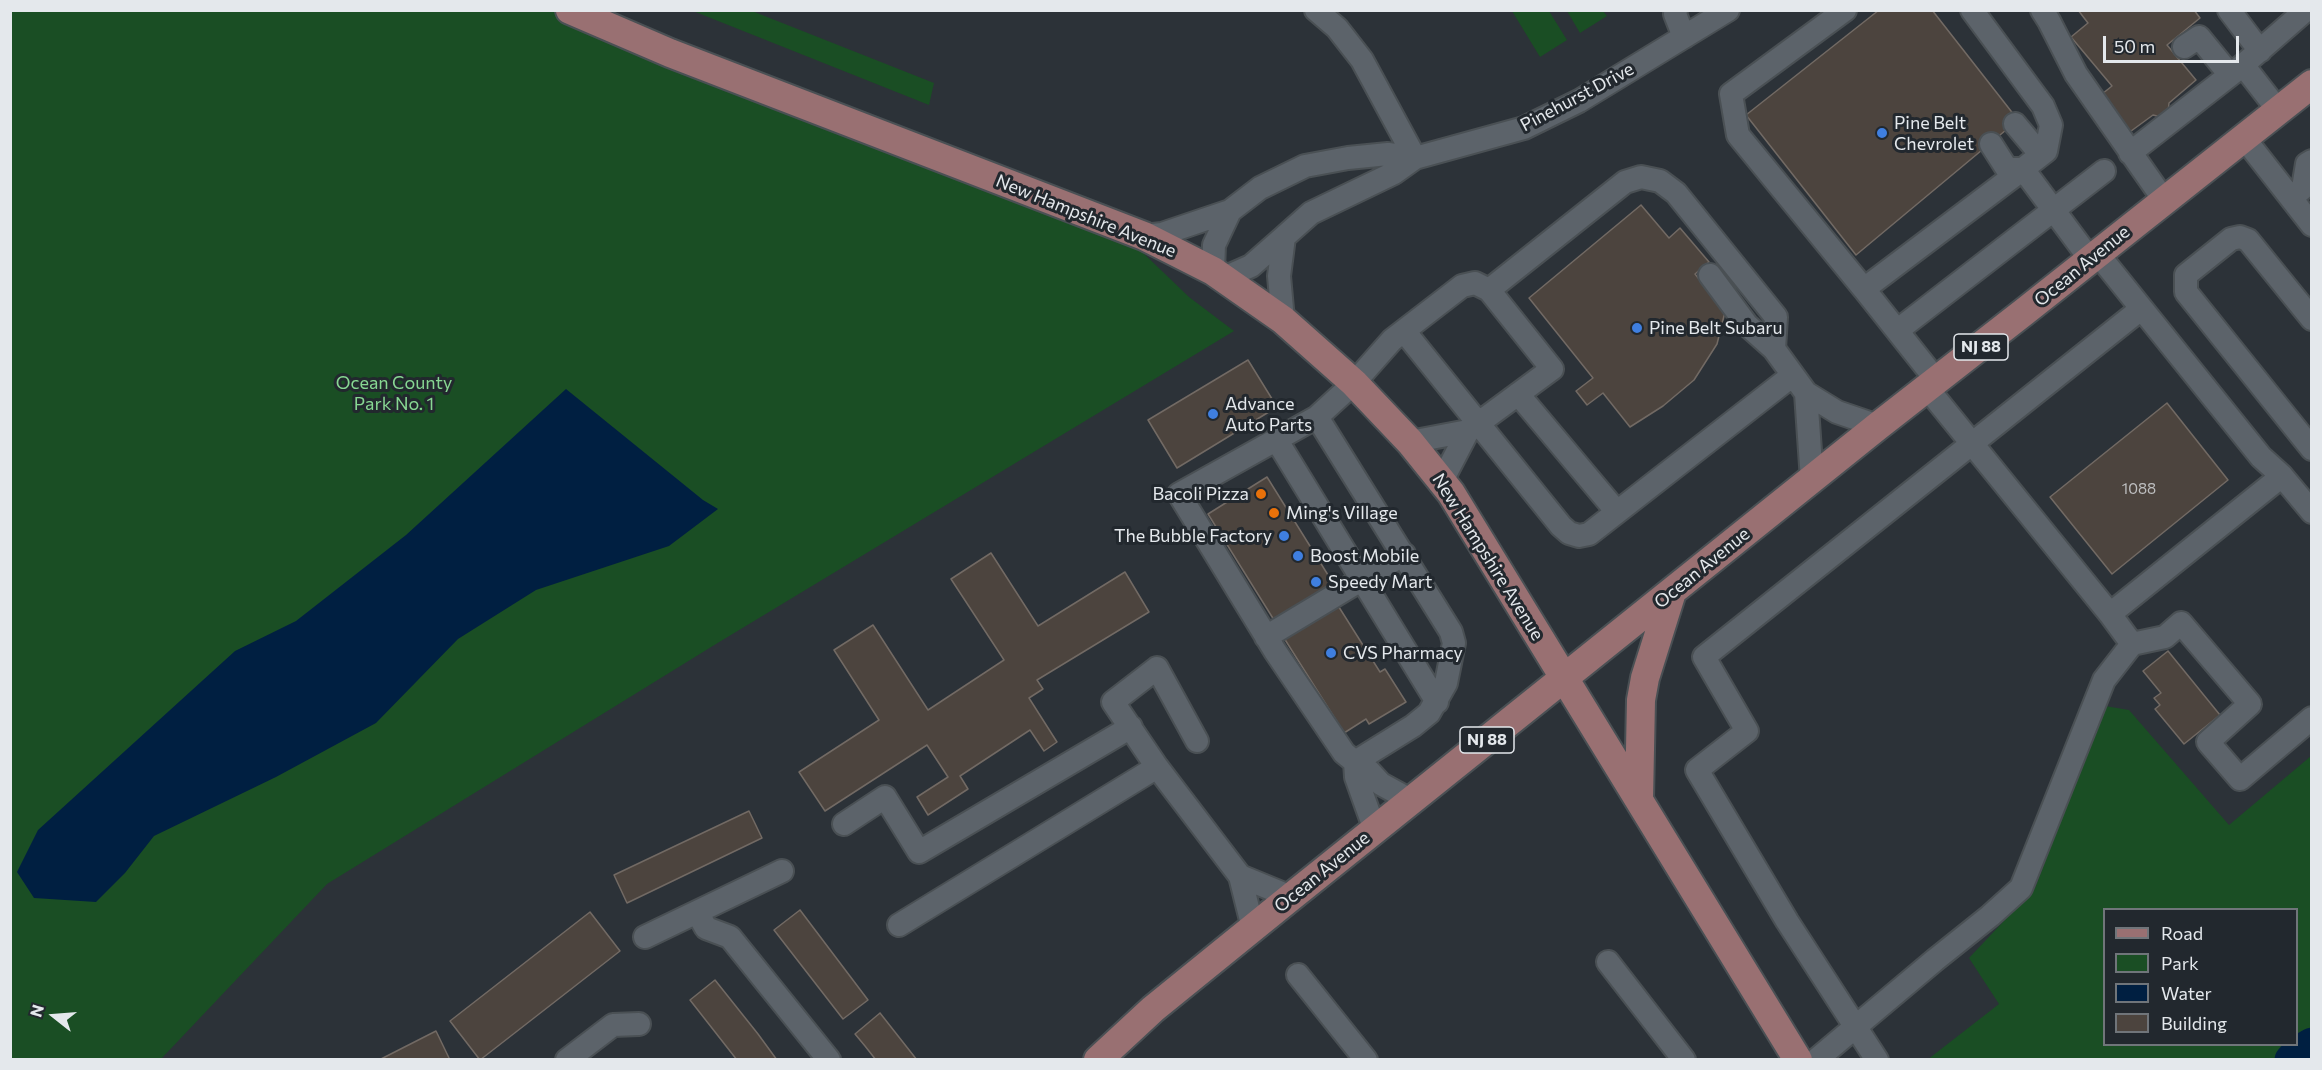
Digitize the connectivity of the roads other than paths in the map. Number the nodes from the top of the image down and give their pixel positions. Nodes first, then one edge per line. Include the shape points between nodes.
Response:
1 (570, 10) edge
2 (1316, 10) edge
3 (1676, 10) edge
4 (1728, 10) edge
5 (1845, 10) edge
6 (1972, 10) edge
7 (2229, 10) edge
8 (2306, 10) edge
9 (2051, 14) edge
10 (1684, 37) junction
11 (2184, 47) dead end
12 (2244, 63) junction
13 (2312, 84) edge
14 (2278, 110) junction
15 (2244, 138) junction
16 (2130, 153) junction
17 (1364, 156) junction
18 (1415, 158) junction
19 (2312, 161) edge
20 (2028, 165) junction
21 (2104, 171) dead end
22 (1373, 183) junction
23 (2291, 198) junction
24 (2164, 200) junction
25 (2054, 209) junction
26 (1230, 211) junction
27 (2312, 225) edge
28 (1144, 236) junction
29 (1284, 237) junction
30 (2093, 256) junction
31 (1219, 274) junction
32 (1710, 274) dead end
33 (1864, 289) junction
34 (1489, 290) junction
35 (2141, 309) junction
36 (2312, 319) edge
37 (1283, 320) junction
38 (1898, 330) junction
39 (1404, 331) junction
40 (1774, 349) junction
41 (1354, 383) junction
42 (1800, 384) junction
43 (1932, 385) junction
44 (1518, 394) junction
45 (1317, 417) junction
46 (1878, 426) junction
47 (1473, 428) junction
48 (1276, 439) junction
49 (1410, 442) junction
50 (1973, 445) junction
51 (2312, 449) edge
52 (2282, 476) junction
53 (1812, 480) junction
54 (1442, 481) junction
55 (2309, 504) edge
56 (1617, 512) junction
57 (1404, 554) junction
58 (1362, 579) junction
59 (1672, 592) junction
60 (2110, 614) junction
61 (1266, 636) junction
62 (2132, 644) junction
63 (1563, 679) junction
64 (1437, 702) junction
65 (2312, 718) edge
66 (1131, 727) junction
67 (1197, 741) dead end
68 (1355, 762) junction
69 (1157, 767) junction
70 (1639, 799) junction
71 (1412, 801) junction
72 (844, 824) dead end
73 (1375, 830) junction
74 (782, 871) dead end
75 (1240, 876) junction
76 (1291, 897) junction
77 (697, 912) junction
78 (899, 925) dead end
79 (1253, 928) junction
80 (645, 937) dead end
81 (1608, 962) dead end
82 (1299, 975) dead end
83 (639, 1024) dead end
84 (1855, 1026) junction
85 (567, 1059) edge
86 (829, 1059) edge
87 (1098, 1059) edge
88 (1366, 1059) edge
89 (1684, 1059) edge
90 (1798, 1059) edge
91 (1816, 1059) edge
92 (1877, 1059) edge

1 - 28 main road, New Hampshire Avenue via 670,53
2 - 18 street via 1337,28 1362,60
3 - 10 street
4 - 10 street, Pinehurst Drive
5 - 33 street via 1731,94 1738,135
6 - 20 street via 2043,106 2051,124 2046,151
7 - 12 street
8 - 12 street
9 - 16 street via 2076,75
10 - 18 street, Pinehurst Drive via 1579,101 1524,128
11 - 12 street via 2199,37
12 - 14 street
12 - 16 street
13 - 14 main road, Ocean Avenue / NJ 88
14 - 15 main road, Ocean Avenue / NJ 88
15 - 23 street
15 - 24 main road, Ocean Avenue / NJ 88
16 - 24 street
17 - 18 street, Pinehurst Drive
17 - 22 street
17 - 26 street, Pinehurst Drive via 1305,166 1260,188
18 - 22 street, Pinehurst Drive
19 - 23 street via 2307,164 2303,188
20 - 20 street via 2007,169 2003,134
20 - 25 street
20 - 33 street
21 - 25 street
22 - 29 street, Pinehurst Drive via 1311,213
23 - 27 street
24 - 30 main road, Ocean Avenue / NJ 88
25 - 30 street
25 - 38 street
26 - 28 street, Pinehurst Drive via 1162,234
26 - 31 street, Pinehurst Drive via 1214,244
28 - 31 main road, New Hampshire Avenue
29 - 31 street, Pinehurst Drive via 1251,266
29 - 37 street via 1279,276
30 - 35 street
30 - 43 main road, Ocean Avenue / NJ 88
31 - 37 main road, New Hampshire Avenue
32 - 40 street via 1747,325
33 - 38 street
34 - 39 street via 1475,283 1467,284
34 - 40 street via 1625,182 1650,178 1676,193 1776,317
34 - 44 street via 1552,369
35 - 50 street
35 - 52 street via 2261,457
36 - 51 street via 2248,240 2240,237 2231,239 2186,275 2186,292
37 - 41 main road, New Hampshire Avenue
38 - 43 street
39 - 41 street
39 - 47 street
40 - 42 street
41 - 45 street
41 - 49 main road, New Hampshire Avenue
42 - 46 street via 1837,412
42 - 53 street
42 - 56 street
43 - 46 main road, Ocean Avenue / NJ 88
43 - 50 street
44 - 47 street
44 - 56 street
45 - 48 street
45 - 57 street
46 - 53 main road, Ocean Avenue / NJ 88
47 - 49 street
47 - 54 street
47 - 56 street via 1569,533 1589,534
48 - 58 street
48 - 61 street via 1179,494
49 - 54 main road, New Hampshire Avenue
50 - 60 street
50 - 84 street via 1704,657 1747,731 1697,770 1781,912
52 - 55 street
52 - 60 street
53 - 59 main road, Ocean Avenue / NJ 88
54 - 63 main road, New Hampshire Avenue
57 - 58 street
57 - 64 street via 1454,643 1450,670
58 - 61 street
58 - 64 street
59 - 63 main road, Ocean Avenue / NJ 88
59 - 70 main road via 1641,700
60 - 62 street
61 - 68 street via 1344,753
62 - 65 street via 2164,638 2181,622 2250,704 2208,742 2240,779
62 - 84 street via 2104,680 2020,888
63 - 70 main road, New Hampshire Avenue
63 - 71 main road, Ocean Avenue / NJ 88
64 - 68 street via 1413,726
66 - 67 street via 1113,702 1157,668
66 - 69 street
66 - 72 street via 919,852 885,797
68 - 71 street via 1381,784
68 - 73 street via 1356,777
69 - 75 street
69 - 78 street
70 - 90 main road, New Hampshire Avenue
71 - 73 main road, Ocean Avenue / NJ 88
73 - 76 main road, Ocean Avenue / NJ 88
74 - 77 street
75 - 76 street
75 - 79 street
76 - 79 main road, Ocean Avenue / NJ 88
77 - 80 street
77 - 86 street via 706,928 730,937
79 - 87 main road, Ocean Avenue / NJ 88
81 - 89 street
82 - 88 street
83 - 85 street via 613,1025
84 - 91 street
84 - 92 street

